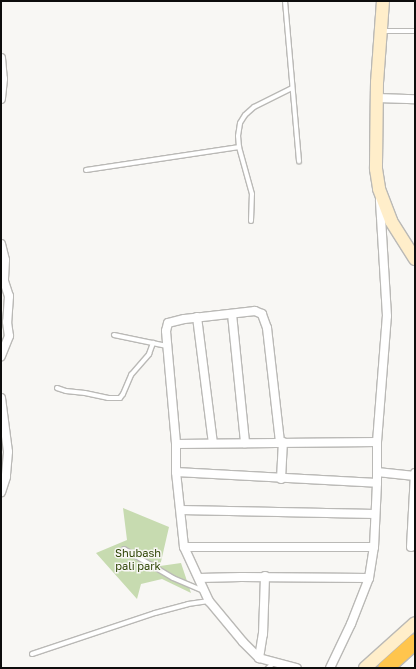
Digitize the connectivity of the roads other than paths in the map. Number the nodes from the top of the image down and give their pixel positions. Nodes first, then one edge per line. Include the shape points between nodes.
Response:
1 (285, 1) edge
2 (383, 1) edge
3 (381, 31) junction
4 (415, 31) edge
5 (1, 58) edge
6 (292, 88) junction
7 (377, 98) junction
8 (1, 99) edge
9 (415, 99) edge
10 (238, 147) junction
11 (299, 161) dead end
12 (86, 170) dead end
13 (379, 189) junction
14 (251, 221) dead end
15 (1, 244) edge
16 (415, 259) edge
17 (232, 314) junction
18 (197, 317) junction
19 (114, 335) dead end
20 (153, 343) junction
21 (167, 346) junction
22 (1, 356) edge
23 (57, 388) dead end
24 (1, 398) edge
25 (245, 442) junction
26 (282, 442) junction
27 (377, 442) junction
28 (213, 443) junction
29 (176, 444) junction
30 (176, 472) junction
31 (377, 472) junction
32 (415, 473) edge
33 (415, 476) edge
34 (281, 478) junction
35 (377, 483) junction
36 (1, 492) edge
37 (181, 510) junction
38 (375, 514) junction
39 (411, 546) dead end
40 (184, 547) junction
41 (374, 547) junction
42 (124, 548) dead end
43 (265, 576) junction
44 (199, 578) junction
45 (370, 578) junction
46 (203, 591) junction
47 (209, 601) junction
48 (415, 623) edge
49 (415, 641) edge
50 (32, 654) dead end
51 (415, 655) edge
52 (259, 658) junction
53 (271, 666) edge
54 (297, 668) edge
55 (330, 668) edge
56 (365, 668) edge
57 (385, 668) edge
58 (400, 668) edge

1 - 6 lane
2 - 3 street
3 - 4 lane
3 - 7 street
5 - 8 street
6 - 10 lane via 245,114 240,123
6 - 11 lane
7 - 9 street
7 - 13 street via 376,169
10 - 12 lane
10 - 14 lane via 252,194
13 - 16 street via 391,221
13 - 27 street via 387,316
15 - 22 street via 5,260 4,281 9,296 9,336
17 - 18 street
17 - 25 street
17 - 26 street via 255,311 265,318
18 - 21 street via 168,323
18 - 28 street
19 - 20 lane
20 - 21 lane
20 - 23 lane via 149,354 131,375 120,398
21 - 29 street
24 - 36 street via 8,452 6,477
25 - 26 street
25 - 28 street
26 - 27 street
26 - 34 street
27 - 31 street
28 - 29 street
29 - 30 street
30 - 34 street
30 - 37 street
31 - 33 street
31 - 35 street
32 - 33 street
33 - 39 street
34 - 35 street
35 - 38 street
37 - 38 street
37 - 40 street
38 - 41 street
40 - 41 street
40 - 44 street
41 - 45 street
42 - 46 lane via 173,578
43 - 44 street
43 - 45 street
43 - 52 street via 263,634
44 - 46 street
45 - 55 street
46 - 47 street
47 - 50 lane via 188,604
47 - 52 street
48 - 56 street
49 - 57 highway
51 - 58 highway
52 - 53 street
53 - 54 street

